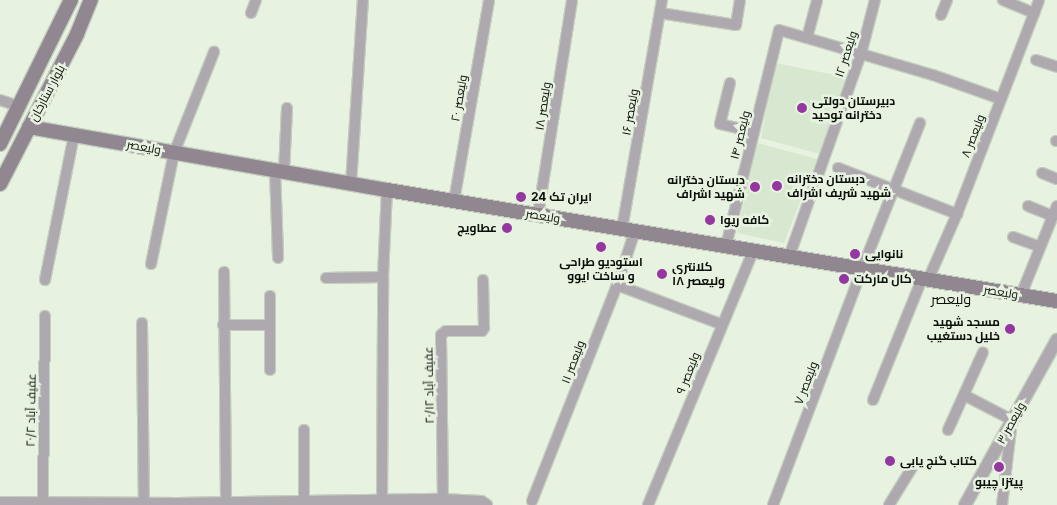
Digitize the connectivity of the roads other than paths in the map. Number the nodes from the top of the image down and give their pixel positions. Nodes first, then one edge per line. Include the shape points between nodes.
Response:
1 (71, 0) edge
2 (91, 0) edge
3 (256, 0) edge
4 (363, 0) edge
5 (489, 0) edge
6 (572, 0) edge
7 (662, 0) edge
8 (740, 0) edge
9 (817, 0) edge
10 (875, 0) edge
11 (948, 0) edge
12 (1003, 0) edge
13 (1038, 0) edge
14 (251, 13) dead end
15 (660, 13) junction
16 (1034, 13) junction
17 (941, 15) dead end
18 (807, 38) junction
19 (214, 52) dead end
20 (861, 54) junction
21 (1036, 60) dead end
22 (1057, 67) edge
23 (730, 83) dead end
24 (1001, 99) junction
25 (0, 100) edge
26 (19, 106) junction
27 (287, 108) dead end
28 (920, 123) dead end
29 (29, 127) junction
30 (754, 132) junction
31 (74, 135) junction
32 (0, 144) edge
33 (174, 152) junction
34 (838, 168) dead end
35 (279, 171) junction
36 (1042, 173) dead end
37 (1057, 179) edge
38 (0, 184) edge
39 (351, 184) junction
40 (387, 190) junction
41 (894, 191) junction
42 (454, 201) junction
43 (1028, 206) dead end
44 (1057, 206) edge
45 (957, 214) junction
46 (538, 215) junction
47 (1053, 216) junction
48 (628, 230) junction
49 (1014, 237) dead end
50 (726, 246) junction
51 (1040, 247) junction
52 (753, 251) junction
53 (789, 257) junction
54 (278, 258) dead end
55 (151, 264) dead end
56 (862, 269) junction
57 (224, 272) dead end
58 (383, 277) junction
59 (326, 278) dead end
60 (925, 279) junction
61 (45, 280) dead end
62 (483, 280) dead end
63 (617, 285) junction
64 (1021, 295) junction
65 (270, 296) dead end
66 (1057, 301) edge
67 (45, 316) dead end
68 (142, 323) dead end
69 (721, 324) junction
70 (223, 325) junction
71 (270, 325) junction
72 (1057, 340) edge
73 (983, 352) dead end
74 (270, 370) dead end
75 (964, 395) junction
76 (873, 400) dead end
77 (1012, 420) junction
78 (304, 430) dead end
79 (948, 430) dead end
80 (914, 466) dead end
81 (443, 500) junction
82 (532, 501) dead end
83 (304, 502) junction
84 (0, 503) edge
85 (144, 503) junction
86 (382, 503) edge
87 (43, 504) edge
88 (96, 504) edge
89 (226, 504) edge
90 (327, 504) edge
91 (178, 505) edge
92 (486, 505) edge
93 (648, 505) edge
94 (773, 505) edge
95 (888, 505) edge
96 (964, 505) edge
97 (1002, 505) edge

1 - 26 main road, بلوار ستارخان
2 - 29 main road, بلوار ستارخان
3 - 14 street
4 - 39 street
5 - 42 street, ۲۰ ولیعصر
6 - 46 street, ۱۸ ولیعصر
7 - 15 street, ۱۶ ولیعصر
8 - 15 street via 736,25
9 - 18 street
10 - 20 street, ۱۲ ولیعصر
11 - 17 street
12 - 16 street
13 - 16 street, ۸ ولیعصر
15 - 48 street, ۱۶ ولیعصر
16 - 24 street, ۸ ولیعصر
18 - 20 street
18 - 30 street, ۱۴ ولیعصر via 779,30
19 - 33 street
20 - 24 street
20 - 53 street, ۱۲ ولیعصر
21 - 22 street
23 - 30 street via 720,124
24 - 45 street, ۸ ولیعصر
25 - 26 street
26 - 32 main road, بلوار ستارخان
27 - 35 street
28 - 41 street, ۷ ولیعصر
29 - 31 main road, ولیعصر
29 - 38 main road, بلوار ستارخان
30 - 50 street, ۱۴ ولیعصر
31 - 33 main road, ولیعصر
31 - 61 street
33 - 35 main road, ولیعصر
33 - 55 street
34 - 41 street
35 - 39 main road, ولیعصر
35 - 54 street
36 - 37 street
39 - 40 main road, ولیعصر
40 - 42 main road, ولیعصر
40 - 58 street
41 - 45 street
41 - 56 street, ۷ ولیعصر
42 - 46 main road, ولیعصر
43 - 47 street
44 - 47 street
45 - 60 street, ۸ ولیعصر
46 - 48 main road, ولیعصر
47 - 51 street
48 - 50 main road, ولیعصر
48 - 63 street, ۱۱ ولیعصر
49 - 51 street
50 - 52 main road, ولیعصر
51 - 64 street
52 - 53 main road, ولیعصر
52 - 69 street, ۹ ولیعصر
53 - 56 main road, ولیعصر
56 - 60 main road, ولیعصر
56 - 94 street, ۷ ولیعصر
57 - 70 street
58 - 59 street
58 - 86 street
60 - 64 main road, ولیعصر
60 - 76 street, ۸ ولیعصر
62 - 81 street, عفیف آباد ۲۰/۱۲ via 482,331 446,331 441,335
63 - 69 street
63 - 82 street, ۱۱ ولیعصر
64 - 66 main road, ولیعصر
65 - 71 street
67 - 87 street, عفیف آباد ۲۰/۲
68 - 85 street
69 - 93 street, ۹ ولیعصر
70 - 71 street
70 - 89 street
71 - 74 street
72 - 77 street, ۳ ولیعصر
73 - 75 street
75 - 77 street
75 - 79 street
77 - 96 street, ۳ ولیعصر
77 - 97 street
78 - 83 street
80 - 95 street
81 - 86 street
81 - 92 street
83 - 89 street
83 - 90 street
84 - 87 street
85 - 88 street
85 - 91 street
86 - 90 street
87 - 88 street
89 - 91 street

